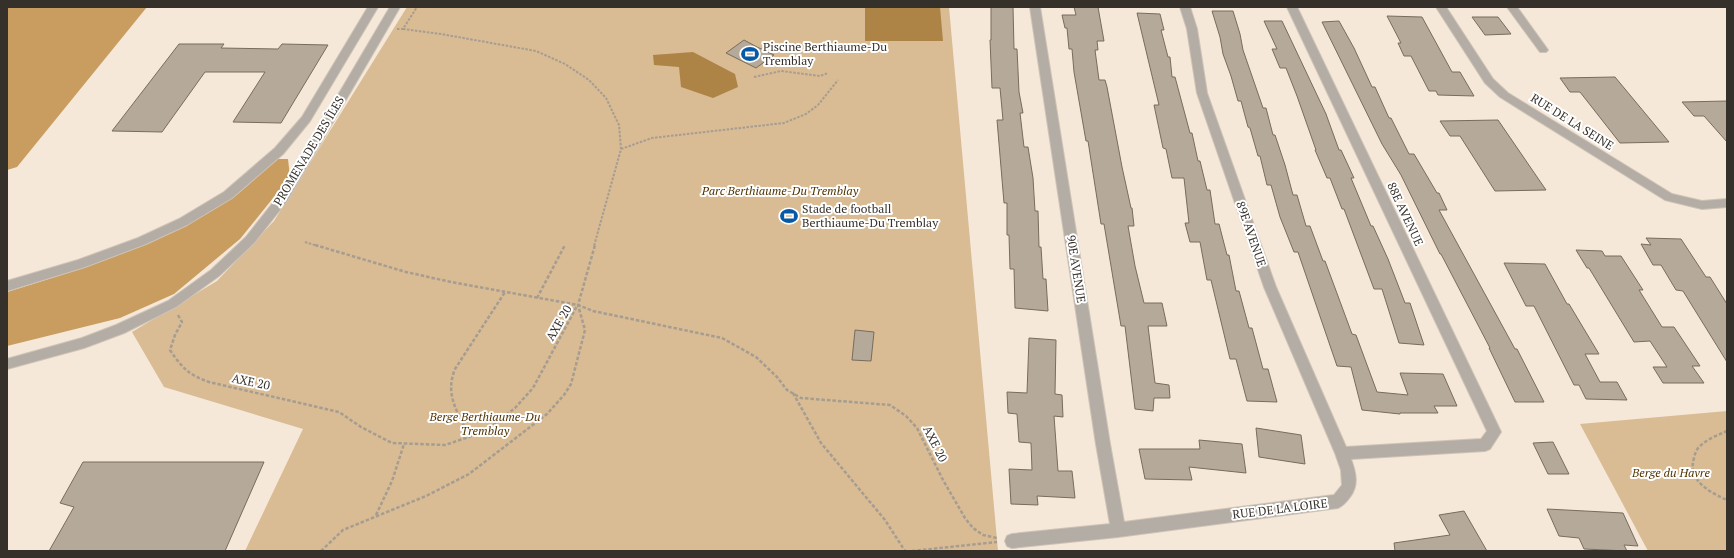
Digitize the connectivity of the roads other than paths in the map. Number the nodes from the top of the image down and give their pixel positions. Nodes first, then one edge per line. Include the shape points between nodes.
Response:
1 (373, 7) edge
2 (394, 7) edge
3 (1035, 7) edge
4 (1186, 7) edge
5 (1292, 7) edge
6 (1442, 7) edge
7 (1512, 7) edge
8 (1543, 50) dead end
9 (1727, 203) edge
10 (7, 286) edge
11 (7, 364) edge
12 (1342, 453) junction
13 (1118, 530) junction
14 (1012, 541) road end

1 - 10 street, PROMENADE DES ÎLES via 306,119 279,151 228,195 183,222 142,241 81,264
2 - 11 street, PROMENADE DES ÎLES via 283,198 250,240 225,264 172,304 120,329 84,343
3 - 13 street, 90E AVENUE via 1102,444
4 - 12 street, 89E AVENUE via 1202,93 1262,265
5 - 12 street, 88E AVENUE via 1494,432 1486,445
6 - 9 street, RUE DE LA SEINE via 1489,81 1504,94 1669,197 1702,205
7 - 8 street
12 - 13 street, RUE DE LA LOIRE via 1348,470 1349,487 1338,501
13 - 14 street, RUE DE LA LOIRE

